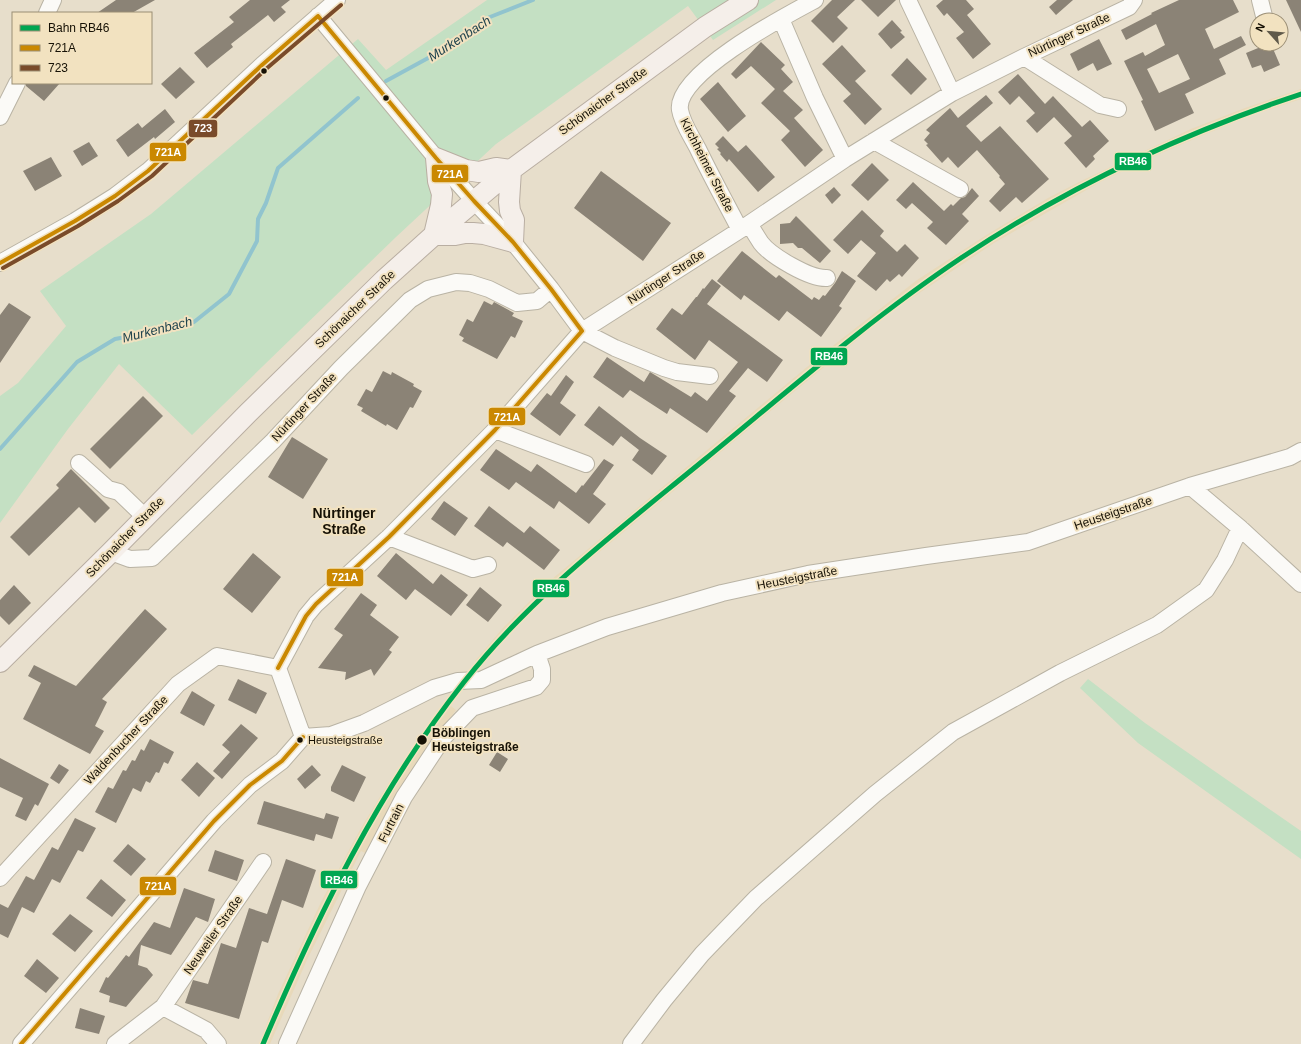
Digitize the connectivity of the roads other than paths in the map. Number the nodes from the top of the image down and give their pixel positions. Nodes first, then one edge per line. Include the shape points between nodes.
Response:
1 (53, 0) edge
2 (337, 0) edge
3 (748, 0) edge
4 (815, 0) edge
5 (908, 0) edge
6 (1134, 0) edge
7 (1260, 0) edge
8 (47, 12) edge
9 (1263, 12) edge
10 (318, 16) junction
11 (781, 19) junction
12 (1024, 57) junction
13 (16, 84) edge
14 (952, 93) junction
15 (1118, 109) dead end
16 (0, 117) edge
17 (874, 141) junction
18 (436, 158) junction
19 (845, 159) junction
20 (511, 170) junction
21 (960, 189) dead end
22 (474, 201) junction
23 (745, 227) junction
24 (434, 235) junction
25 (513, 242) junction
26 (0, 263) edge
27 (827, 278) dead end
28 (551, 289) junction
29 (582, 331) junction
30 (710, 376) dead end
31 (495, 430) junction
32 (1301, 451) edge
33 (79, 463) dead end
34 (586, 464) dead end
35 (1190, 486) junction
36 (145, 517) junction
37 (1240, 528) junction
38 (389, 537) junction
39 (111, 552) junction
40 (488, 565) dead end
41 (1301, 584) edge
42 (537, 654) junction
43 (0, 662) edge
44 (278, 668) junction
45 (303, 737) junction
46 (263, 862) dead end
47 (0, 878) edge
48 (163, 1007) junction
49 (21, 1044) edge
50 (115, 1044) edge
51 (218, 1044) edge
52 (287, 1044) edge
53 (631, 1044) edge

1 - 8 street
2 - 10 street
3 - 20 main road, Schönaicher Straße via 705,27
4 - 11 street, Kirchheimer Straße
5 - 14 street
6 - 12 street, Nürtinger Straße via 1129,7
7 - 9 street
10 - 18 street
10 - 26 street via 148,171 75,221
11 - 19 street
11 - 23 street, Kirchheimer Straße via 712,63 687,89 680,102 680,111 687,129
12 - 14 street, Nürtinger Straße
12 - 15 street, Nürtinger Straße via 1100,105
13 - 16 street
14 - 17 street, Nürtinger Straße
17 - 19 street, Nürtinger Straße
17 - 21 street
18 - 20 main road via 466,170
18 - 22 street
18 - 24 main road via 442,194
19 - 23 street, Nürtinger Straße
20 - 22 main road, Schönaicher Straße
20 - 25 main road via 509,202 514,220
22 - 24 main road, Schönaicher Straße
22 - 25 street
23 - 27 street via 779,258 806,273
23 - 29 street, Nürtinger Straße
24 - 25 main road via 455,236 473,233
24 - 36 main road, Schönaicher Straße via 384,280
25 - 28 street
28 - 29 street
28 - 39 street, Nürtinger Straße via 537,301 517,303 470,282 456,282 428,289 410,300 341,368 273,441 152,558 130,559
29 - 30 street via 664,368
29 - 31 street, Nürtinger Straße
31 - 34 street
31 - 38 street, Nürtinger Straße
32 - 35 street, Heusteigstraße via 1249,470
33 - 36 street via 108,490 119,492
35 - 37 street
35 - 42 street, Heusteigstraße via 1028,542 808,574 722,593 607,627
36 - 39 main road, Schönaicher Straße
37 - 41 street
37 - 53 street via 1225,560 1206,590 1157,625 1060,673 953,732 875,794 756,898 702,954
38 - 40 street via 473,569
38 - 44 street, Nürtinger Straße via 316,604 306,616
39 - 43 main road, Schönaicher Straße
42 - 45 street, Heusteigstraße via 481,680 434,688 364,723 331,735
42 - 52 street, Furtrain via 542,669 542,680 536,687 472,708 443,738 404,797 358,886
44 - 45 street
44 - 47 street, Waldenbucher Straße via 217,656 178,684
45 - 49 street via 282,761 250,785 214,821
46 - 48 street, Neuweiler Straße
48 - 50 street, Neuweiler Straße
48 - 51 street via 206,1030

